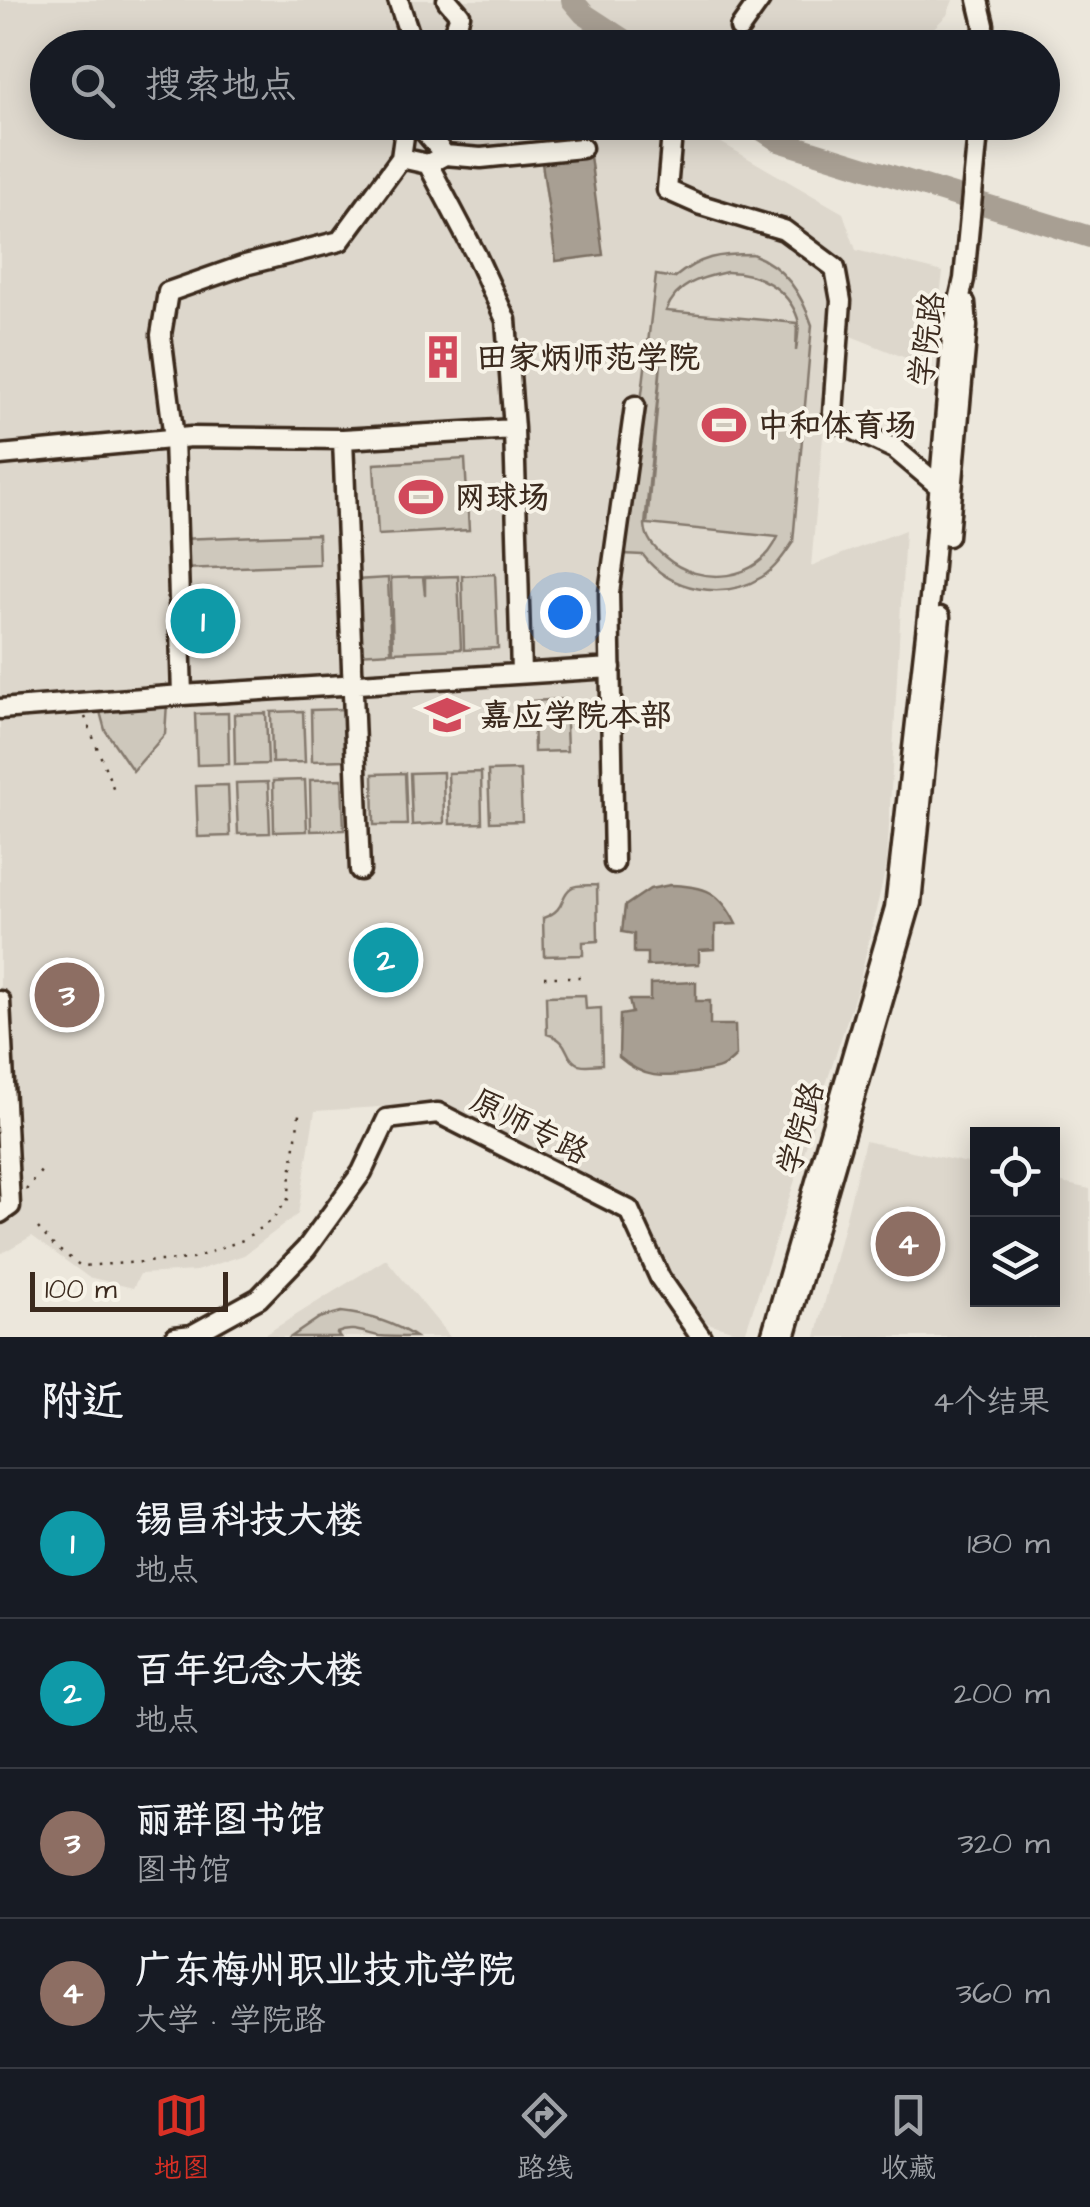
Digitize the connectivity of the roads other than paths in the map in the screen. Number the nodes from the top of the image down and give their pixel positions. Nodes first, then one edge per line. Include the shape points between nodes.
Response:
1 (398, 0) edge
2 (446, 0) edge
3 (760, 0) edge
4 (978, 0) edge
5 (740, 28) dead end
6 (408, 30) edge
7 (455, 30) edge
8 (984, 30) edge
9 (408, 140) edge
10 (424, 140) edge
11 (671, 140) edge
12 (976, 140) edge
13 (582, 148) dead end
14 (401, 158) junction
15 (436, 160) junction
16 (964, 280) junction
17 (635, 406) dead end
18 (514, 429) junction
19 (174, 438) junction
20 (343, 439) junction
21 (0, 455) edge
22 (940, 487) junction
23 (611, 668) junction
24 (521, 673) junction
25 (354, 685) junction
26 (182, 695) junction
27 (0, 709) edge
28 (614, 863) dead end
29 (360, 870) dead end
30 (0, 1002) edge
31 (3, 1086) edge
32 (0, 1213) edge
33 (175, 1337) edge
34 (701, 1337) edge
35 (771, 1337) edge
36 (785, 1337) edge

1 - 6 street
2 - 7 street via 460,15
3 - 5 street
4 - 8 street
9 - 14 street
10 - 15 street
11 - 22 street via 667,190 784,230 835,268 841,301 833,413 895,449
12 - 16 street
13 - 15 street
14 - 15 street
14 - 19 street via 340,242 244,264 168,292 161,335
15 - 18 street via 506,320
16 - 22 street, 学院路 via 953,327
16 - 36 street, 学院路 via 966,326 911,902
17 - 23 street via 609,593
18 - 20 street
18 - 24 street
19 - 20 street
19 - 21 street
19 - 26 street
20 - 25 street
22 - 35 street, 学院路 via 894,908
23 - 24 street
23 - 28 street
24 - 25 street
25 - 26 street
25 - 29 street
26 - 27 street
30 - 31 street
31 - 32 street via 10,1206
33 - 34 street, 原师专路 via 192,1335 259,1298 306,1249 362,1172 388,1120 438,1113 630,1210 660,1278

